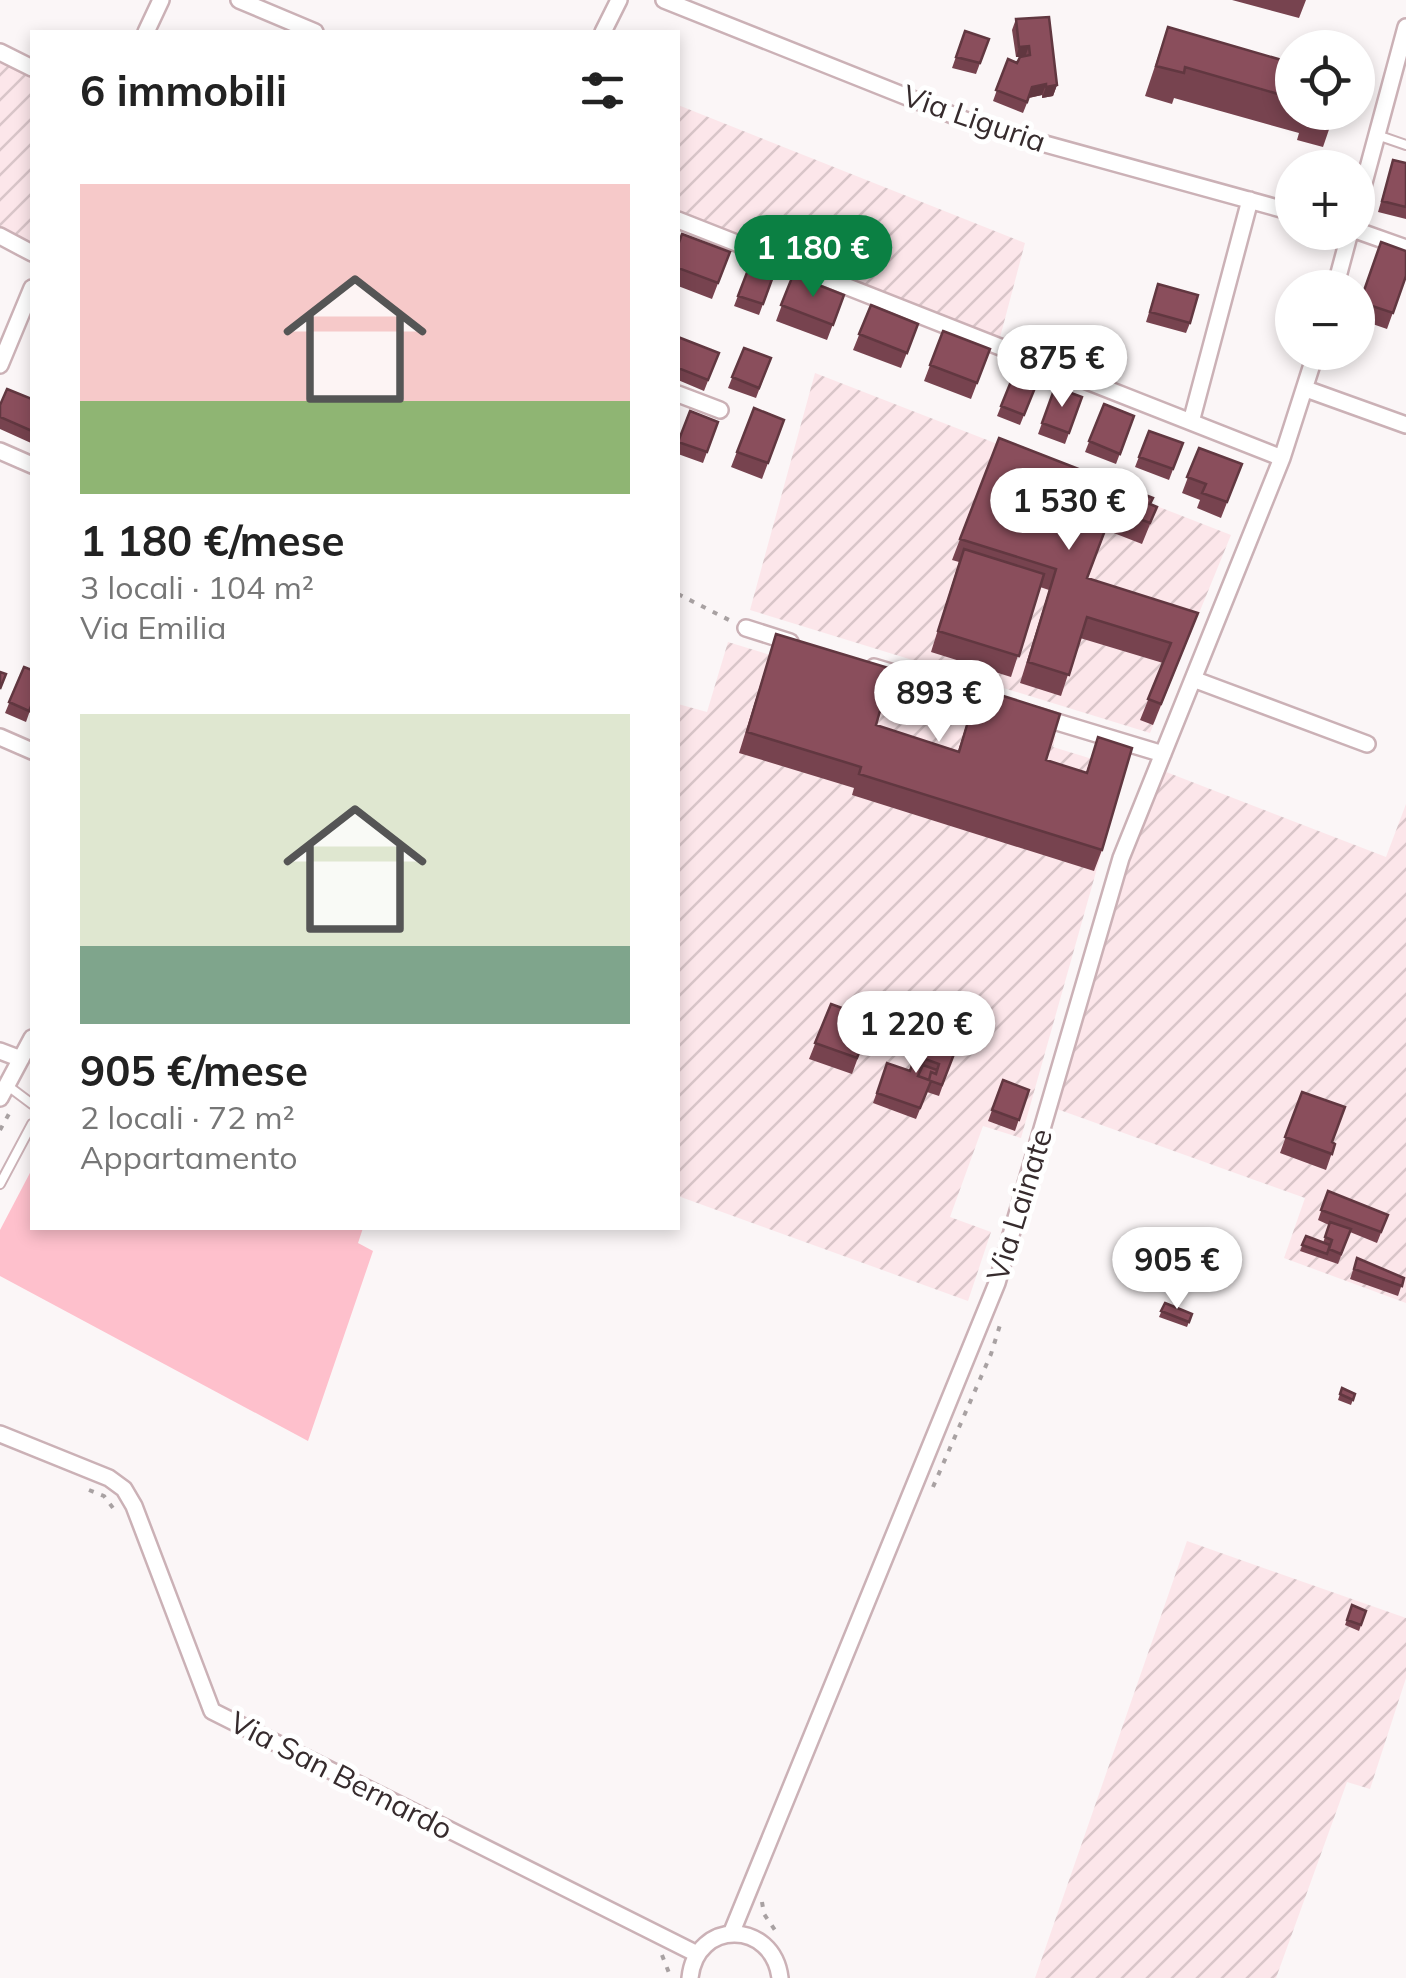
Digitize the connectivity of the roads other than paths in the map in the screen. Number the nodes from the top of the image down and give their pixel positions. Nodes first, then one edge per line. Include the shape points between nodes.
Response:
1 (161, 0) edge
2 (239, 0) edge
3 (619, 0) edge
4 (664, 0) edge
5 (1406, 27) edge
6 (147, 30) edge
7 (310, 30) edge
8 (604, 30) edge
9 (0, 52) edge
10 (30, 67) edge
11 (1377, 135) junction
12 (1406, 145) edge
13 (1373, 150) edge
14 (1250, 200) junction
15 (1275, 207) edge
16 (680, 221) edge
17 (0, 236) edge
18 (1375, 237) edge
19 (1406, 248) edge
20 (30, 252) edge
21 (30, 293) edge
22 (0, 364) edge
23 (1311, 370) edge
24 (1306, 389) junction
25 (680, 395) edge
26 (720, 410) dead end
27 (1190, 422) junction
28 (1406, 425) edge
29 (0, 451) edge
30 (1282, 458) junction
31 (30, 464) edge
32 (746, 628) road end
33 (802, 645) edge
34 (857, 662) edge
35 (1192, 679) junction
36 (1005, 706) edge
37 (1024, 712) edge
38 (0, 736) edge
39 (1367, 744) dead end
40 (30, 750) edge
41 (1163, 754) junction
42 (30, 1042) edge
43 (0, 1051) edge
44 (21, 1059) junction
45 (7, 1096) edge
46 (30, 1128) edge
47 (0, 1184) edge
48 (0, 1434) edge
49 (731, 1934) junction
50 (697, 1954) junction
51 (690, 1978) edge
52 (780, 1978) edge

1 - 6 street
2 - 7 street
3 - 8 street
4 - 14 street, Via Liguria via 980,126
5 - 11 street
9 - 10 street
11 - 12 lane
11 - 13 street
14 - 15 street, Via Liguria
14 - 27 street
16 - 27 street
17 - 20 street
18 - 19 street
21 - 22 street
23 - 24 street, Via Lainate
24 - 28 street
24 - 30 street, Via Lainate
25 - 26 street
27 - 30 street
29 - 31 street
30 - 35 street, Via Lainate
32 - 33 street
34 - 36 street
35 - 39 street
35 - 41 street, Via Lainate
37 - 41 street
38 - 40 street
41 - 49 street, Via Lainate via 1121,858 997,1283
42 - 44 street
43 - 44 street
44 - 45 street
46 - 47 lane
48 - 50 street, Via San Bernardo via 124,1490 212,1710
49 - 50 street
49 - 52 street via 764,1944
50 - 51 street

